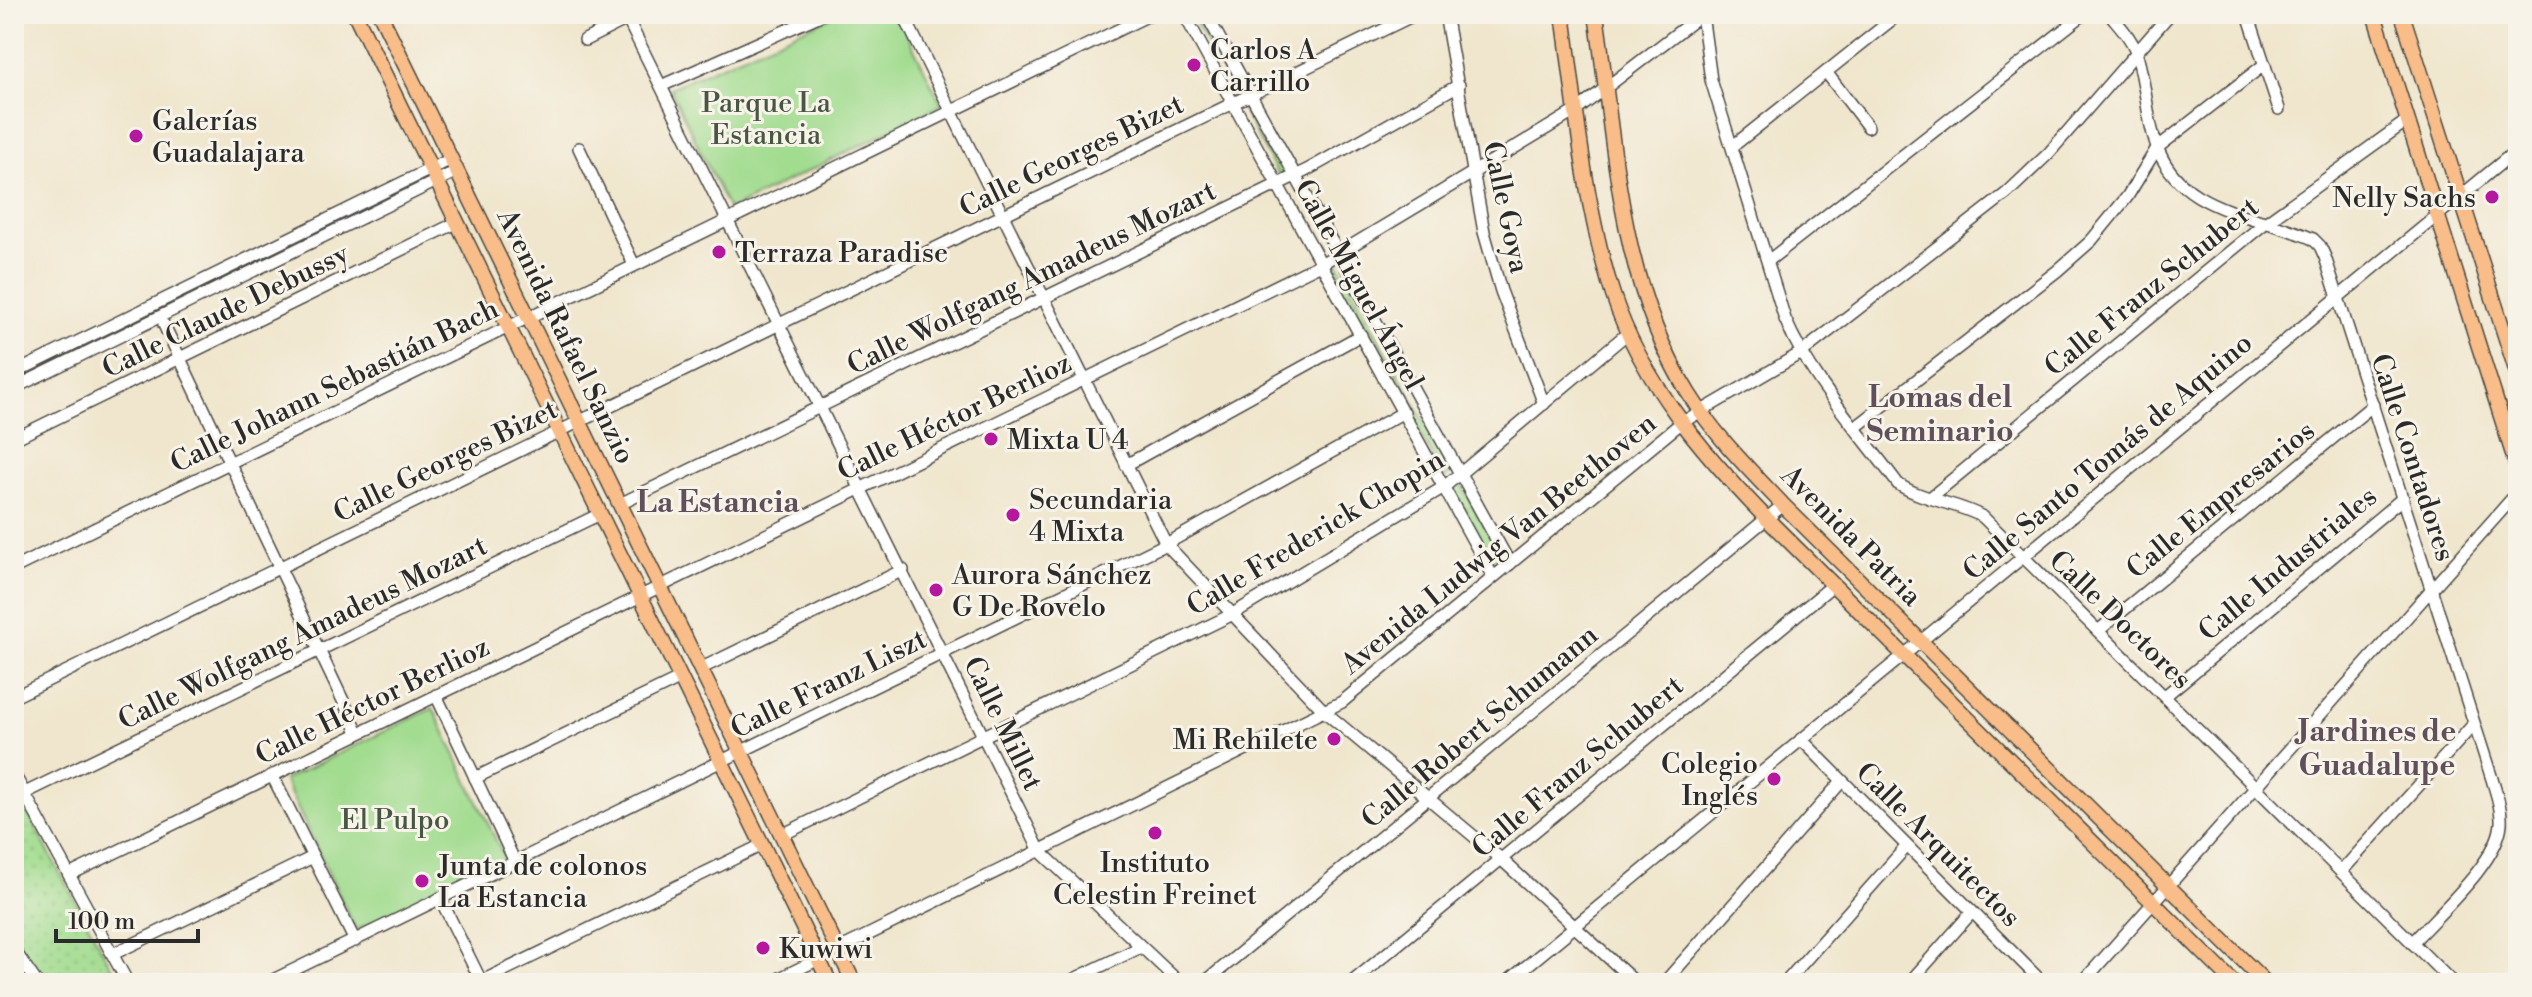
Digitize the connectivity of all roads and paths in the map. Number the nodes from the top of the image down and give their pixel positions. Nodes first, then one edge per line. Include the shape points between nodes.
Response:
1 (355, 14) edge
2 (380, 14) edge
3 (823, 14) edge
4 (903, 14) edge
5 (1151, 14) edge
6 (1184, 14) edge
7 (1206, 14) edge
8 (1416, 14) edge
9 (1445, 14) edge
10 (1563, 14) edge
11 (1596, 14) edge
12 (1702, 14) edge
13 (1899, 14) edge
14 (2084, 14) edge
15 (2110, 14) edge
16 (2170, 14) edge
17 (2248, 14) edge
18 (2374, 14) edge
19 (2402, 14) edge
20 (630, 16) edge
21 (585, 40) dead end
22 (2135, 51) junction
23 (2265, 64) junction
24 (1826, 72) junction
25 (1459, 85) junction
26 (661, 86) junction
27 (1607, 88) junction
28 (1250, 95) junction
29 (1233, 103) junction
30 (2279, 109) dead end
31 (1577, 110) junction
32 (952, 111) junction
33 (2408, 120) junction
34 (1868, 127) dead end
35 (1733, 146) junction
36 (579, 148) dead end
37 (2157, 148) junction
38 (2518, 149) edge
39 (454, 165) junction
40 (1473, 172) junction
41 (433, 175) junction
42 (1295, 176) junction
43 (1277, 184) junction
44 (2460, 196) junction
45 (377, 202) junction
46 (1004, 215) junction
47 (2438, 215) junction
48 (727, 220) junction
49 (456, 223) junction
50 (2265, 223) junction
51 (1338, 255) junction
52 (1768, 261) junction
53 (1321, 264) junction
54 (634, 265) junction
55 (2338, 297) junction
56 (1044, 298) junction
57 (528, 317) junction
58 (780, 324) junction
59 (164, 325) dead end
60 (507, 327) junction
61 (1629, 332) junction
62 (1361, 335) junction
63 (1801, 353) junction
64 (180, 358) junction
65 (14, 373) edge
66 (2518, 376) edge
67 (1084, 380) junction
68 (14, 388) edge
69 (1544, 404) junction
70 (2373, 405) junction
71 (822, 406) junction
72 (1700, 411) junction
73 (1404, 412) junction
74 (579, 421) junction
75 (1681, 423) junction
76 (1856, 427) junction
77 (559, 431) junction
78 (14, 439) edge
79 (230, 462) junction
80 (1126, 465) junction
81 (2518, 470) edge
82 (1461, 474) junction
83 (862, 486) junction
84 (1444, 487) junction
85 (2518, 492) edge
86 (1930, 498) junction
87 (2403, 498) junction
88 (620, 504) junction
89 (1783, 505) junction
90 (600, 514) junction
91 (1767, 519) junction
92 (1166, 544) junction
93 (2023, 556) junction
94 (1510, 564) junction
95 (280, 567) junction
96 (14, 568) edge
97 (903, 570) junction
98 (1493, 577) junction
99 (1833, 585) junction
100 (660, 586) junction
101 (2431, 590) junction
102 (640, 595) junction
103 (1231, 615) junction
104 (2098, 631) junction
105 (1921, 641) junction
106 (320, 650) junction
107 (943, 653) junction
108 (1903, 655) junction
109 (700, 669) junction
110 (681, 678) junction
111 (436, 695) junction
112 (2165, 696) junction
113 (14, 697) edge
114 (1325, 712) junction
115 (2473, 725) junction
116 (358, 732) junction
117 (983, 736) junction
118 (1801, 739) junction
119 (741, 752) junction
120 (722, 762) junction
121 (14, 774) edge
122 (272, 775) junction
123 (475, 778) junction
124 (1842, 781) junction
125 (2256, 787) junction
126 (25, 793) junction
127 (1428, 799) junction
128 (782, 835) junction
129 (762, 845) junction
130 (1907, 846) junction
131 (1040, 851) junction
132 (313, 857) junction
133 (1501, 859) junction
134 (515, 862) junction
135 (2341, 872) junction
136 (69, 875) junction
137 (2168, 886) junction
138 (440, 898) junction
139 (2153, 903) junction
140 (1972, 912) junction
141 (1575, 927) junction
142 (355, 941) junction
143 (2412, 943) junction
144 (1141, 947) junction
145 (14, 950) edge
146 (837, 950) junction
147 (113, 954) junction
148 (818, 959) junction
149 (480, 982) edge
150 (37, 983) edge
151 (128, 983) edge
152 (267, 983) edge
153 (770, 983) edge
154 (830, 983) edge
155 (854, 983) edge
156 (1066, 983) edge
157 (1180, 983) edge
158 (1204, 983) edge
159 (1351, 983) edge
160 (1506, 983) edge
161 (1636, 983) edge
162 (1664, 983) edge
163 (1785, 983) edge
164 (1909, 983) edge
165 (2043, 983) edge
166 (2082, 983) edge
167 (2234, 983) edge
168 (2266, 983) edge
169 (2453, 983) edge

1 - 41 main road, Avenida Rafael Sanzio
2 - 39 main road, Avenida Rafael Sanzio
3 - 26 street
4 - 32 street
5 - 32 street, Calle Johann Sebastián Bach
6 - 29 street, Calle Miguel Ángel
7 - 28 street, Calle Miguel Ángel
8 - 28 street, Calle Georges Bizet
9 - 25 street, Calle Goya
10 - 31 main road, Avenida Patria
11 - 27 main road, Avenida Patria
12 - 27 street, Calle Héctor Berlioz
12 - 35 street, Calle Doctores via 1711,80
13 - 24 street
14 - 52 street
15 - 22 street
16 - 22 street, Avenida Ludwig Van Beethoven
17 - 23 street
18 - 33 main road
19 - 44 main road
20 - 21 street
20 - 26 street, Calle Millet
22 - 37 street, Calle Contadores
22 - 63 street, Avenida Ludwig Van Beethoven via 2048,154 2007,193
23 - 30 street
23 - 37 street
24 - 34 street
24 - 35 street
25 - 40 street, Calle Goya
25 - 42 street, Calle Wolfgang Amadeus Mozart
26 - 48 street, Calle Millet
27 - 31 street, Calle Héctor Berlioz
27 - 72 main road, Avenida Patria via 1623,211 1640,283 1676,372
28 - 29 street, Calle Georges Bizet
28 - 42 street, Calle Miguel Ángel
29 - 43 street, Calle Miguel Ángel
29 - 46 street, Calle Georges Bizet
31 - 40 street, Calle Héctor Berlioz
31 - 61 main road, Avenida Patria via 1593,217 1613,297
32 - 46 street
32 - 48 street, Calle Johann Sebastián Bach
33 - 47 main road
33 - 50 street, Calle Franz Schubert
35 - 52 street, Calle Doctores
36 - 54 street
37 - 50 street, Calle Contadores via 2171,172 2196,194
37 - 76 street via 2091,241
38 - 44 street, Calle Santo Tomás de Aquino
39 - 41 street
39 - 57 main road, Avenida Rafael Sanzio
40 - 51 street, Calle Héctor Berlioz
40 - 69 street, Calle Goya via 1501,291
41 - 45 street
41 - 49 main road, Avenida Rafael Sanzio
42 - 43 street, Calle Wolfgang Amadeus Mozart
42 - 51 street, Calle Miguel Ángel
43 - 53 street, Calle Miguel Ángel
43 - 56 street, Calle Wolfgang Amadeus Mozart
44 - 47 street, Calle Santo Tomás de Aquino
44 - 66 main road
45 - 65 street
45 - 68 street
46 - 56 street
46 - 58 street, Calle Georges Bizet
47 - 55 street, Calle Santo Tomás de Aquino
47 - 81 main road
48 - 54 street, Calle Johann Sebastián Bach
48 - 58 street, Calle Millet
49 - 60 main road, Avenida Rafael Sanzio
49 - 64 street, Calle Claude Debussy
50 - 55 street, Calle Contadores via 2305,235 2320,246
50 - 86 street, Calle Franz Schubert
51 - 53 street, Calle Héctor Berlioz
51 - 82 street, Calle Miguel Ángel
52 - 63 street, Calle Doctores
53 - 62 street, Calle Miguel Ángel
53 - 67 street, Calle Héctor Berlioz
54 - 57 street, Calle Johann Sebastián Bach
55 - 70 street, Calle Contadores
55 - 93 street, Calle Santo Tomás de Aquino
56 - 67 street
56 - 71 street, Calle Wolfgang Amadeus Mozart
57 - 60 street, Calle Johann Sebastián Bach
57 - 74 main road, Avenida Rafael Sanzio
58 - 71 street, Calle Millet
58 - 74 street, Calle Georges Bizet
59 - 64 street
60 - 77 main road, Avenida Rafael Sanzio
60 - 79 street, Calle Johann Sebastián Bach
61 - 69 street, Calle Frederick Chopin
61 - 75 main road, Avenida Patria
62 - 73 street, Calle Miguel Ángel
62 - 80 street
63 - 72 street, Avenida Ludwig Van Beethoven
63 - 76 street, Calle Doctores
64 - 78 street, Calle Claude Debussy
64 - 79 street
67 - 80 street
67 - 83 street, Calle Héctor Berlioz
69 - 82 street, Calle Frederick Chopin
70 - 87 street, Calle Contadores
70 - 104 street, Calle Empresarios
71 - 83 street, Calle Millet
71 - 88 street, Calle Wolfgang Amadeus Mozart
72 - 75 street, Avenida Ludwig Van Beethoven
72 - 89 main road, Avenida Patria
73 - 84 street, Calle Miguel Ángel
73 - 92 street, Calle Franz Liszt
74 - 77 street, Calle Georges Bizet
74 - 88 main road, Avenida Rafael Sanzio
75 - 91 main road, Avenida Patria
75 - 94 street, Avenida Ludwig Van Beethoven
76 - 86 street, Calle Doctores via 1898,484
77 - 90 main road, Avenida Rafael Sanzio
77 - 95 street, Calle Georges Bizet
79 - 95 street
79 - 96 street, Calle Johann Sebastián Bach
80 - 92 street
82 - 84 street, Calle Frederick Chopin
82 - 94 street, Calle Miguel Ángel
83 - 97 street, Calle Millet
83 - 100 street, Calle Héctor Berlioz
84 - 98 street, Calle Miguel Ángel
84 - 103 street, Calle Frederick Chopin
85 - 101 street
86 - 93 street, Calle Doctores via 1983,517
87 - 101 street, Calle Contadores
87 - 112 street, Calle Industriales
88 - 100 main road, Avenida Rafael Sanzio
89 - 91 street, Calle Robert Schumann
89 - 105 main road, Avenida Patria
90 - 102 main road, Avenida Rafael Sanzio
90 - 106 street, Calle Wolfgang Amadeus Mozart
91 - 99 main road, Avenida Patria
91 - 127 street, Calle Robert Schumann
92 - 103 street
92 - 107 street, Calle Franz Liszt
93 - 104 street, Calle Doctores
93 - 105 street, Calle Santo Tomás de Aquino
94 - 98 street, Avenida Ludwig Van Beethoven
95 - 106 street
95 - 113 street, Calle Georges Bizet
97 - 107 street, Calle Millet
97 - 109 street
98 - 114 street, Avenida Ludwig Van Beethoven
99 - 108 main road, Avenida Patria
99 - 133 street, Calle Franz Schubert
100 - 102 street, Calle Héctor Berlioz
100 - 109 main road, Avenida Rafael Sanzio
101 - 115 street, Calle Contadores
101 - 125 street
102 - 110 main road, Avenida Rafael Sanzio
102 - 111 street, Calle Héctor Berlioz
103 - 114 street
103 - 117 street, Calle Frederick Chopin
104 - 112 street, Calle Doctores
105 - 108 street, Calle Santo Tomás de Aquino
105 - 137 main road, Avenida Patria
106 - 116 street
106 - 126 street, Calle Wolfgang Amadeus Mozart
107 - 117 street, Calle Millet
107 - 119 street, Calle Franz Liszt
108 - 118 street, Calle Santo Tomás de Aquino
108 - 139 main road, Avenida Patria
109 - 119 main road, Avenida Rafael Sanzio
110 - 120 main road, Avenida Rafael Sanzio
110 - 123 street
111 - 116 street, Calle Héctor Berlioz
111 - 123 street
112 - 125 street, Calle Doctores
114 - 127 street
114 - 131 street, Avenida Ludwig Van Beethoven
115 - 135 street
115 - 143 street, Calle Contadores via 2499,806 2500,833 2482,867
116 - 122 street, Calle Héctor Berlioz
117 - 128 street, Calle Frederick Chopin
117 - 131 street, Calle Millet
118 - 124 street, Calle Arquitectos
118 - 141 street, Calle Santo Tomás de Aquino
119 - 120 street, Calle Franz Liszt
119 - 128 main road, Avenida Rafael Sanzio
120 - 129 main road, Avenida Rafael Sanzio
120 - 134 street, Calle Franz Liszt
121 - 126 street
122 - 132 street
122 - 136 street, Calle Héctor Berlioz
123 - 134 street
124 - 130 street, Calle Arquitectos
124 - 162 street
125 - 135 street, Calle Doctores
125 - 137 street
126 - 136 street
127 - 133 street
127 - 158 street, Calle Robert Schumann
128 - 146 main road, Avenida Rafael Sanzio
129 - 148 main road, Avenida Rafael Sanzio
129 - 149 street
130 - 140 street, Calle Arquitectos
130 - 163 street
131 - 144 street
131 - 146 street, Avenida Ludwig Van Beethoven
132 - 142 street
132 - 147 street
133 - 141 street
133 - 159 street, Calle Franz Schubert
134 - 138 street, Calle Franz Liszt
135 - 143 street, Calle Doctores
136 - 147 street
137 - 139 street
137 - 168 main road, Avenida Patria
138 - 142 street, Calle Franz Liszt
138 - 149 street
139 - 166 street
139 - 167 main road, Avenida Patria
140 - 164 street
140 - 165 street, Calle Arquitectos
141 - 160 street, Calle Santo Tomás de Aquino
141 - 161 street
142 - 152 street, Calle Franz Liszt
143 - 169 street, Calle Doctores
144 - 156 street
144 - 157 street
145 - 150 street
146 - 148 street, Avenida Ludwig Van Beethoven
146 - 155 main road, Avenida Rafael Sanzio
147 - 151 street
148 - 153 street, Avenida Ludwig Van Beethoven
148 - 154 main road, Avenida Rafael Sanzio

